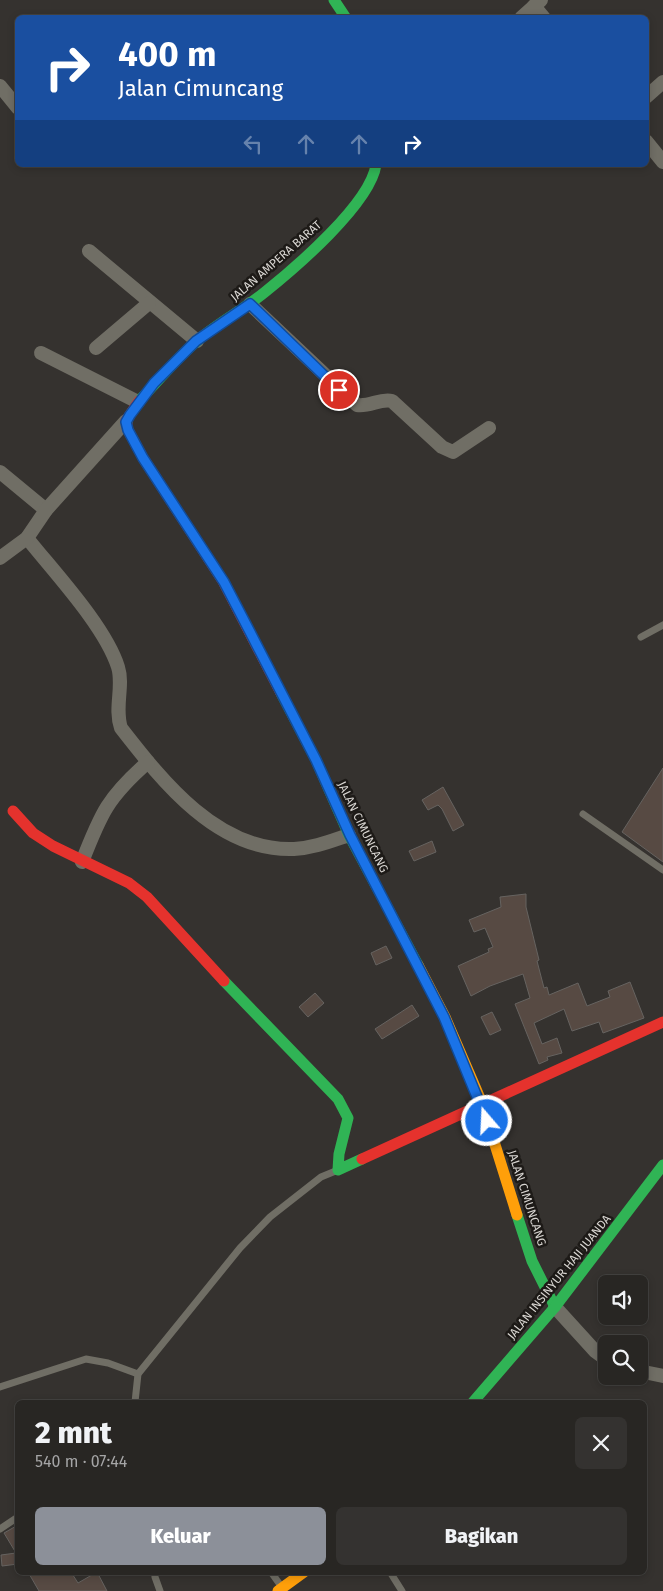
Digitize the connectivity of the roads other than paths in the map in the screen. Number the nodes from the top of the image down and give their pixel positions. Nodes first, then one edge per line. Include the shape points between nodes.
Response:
1 (334, 0) edge
2 (538, 3) edge
3 (344, 15) edge
4 (524, 15) edge
5 (543, 15) edge
6 (663, 82) edge
7 (0, 86) edge
8 (649, 94) edge
9 (15, 104) edge
10 (649, 145) edge
11 (663, 162) edge
12 (375, 167) edge
13 (89, 251) dead end
14 (149, 303) junction
15 (250, 304) junction
16 (196, 341) junction
17 (96, 348) dead end
18 (41, 353) dead end
19 (138, 402) junction
20 (126, 422) junction
21 (489, 428) dead end
22 (0, 472) edge
23 (46, 510) junction
24 (27, 538) junction
25 (0, 558) edge
26 (663, 625) edge
27 (641, 637) dead end
28 (148, 762) junction
29 (13, 811) dead end
30 (583, 814) dead end
31 (350, 835) junction
32 (82, 862) junction
33 (663, 870) edge
34 (663, 1022) edge
35 (482, 1103) junction
36 (663, 1165) edge
37 (338, 1170) junction
38 (555, 1307) junction
39 (598, 1353) edge
40 (138, 1374) junction
41 (648, 1374) edge
42 (663, 1376) edge
43 (0, 1387) edge
44 (135, 1400) edge
45 (477, 1400) edge
46 (15, 1519) edge
47 (0, 1529) edge
48 (273, 1575) edge
49 (300, 1575) edge
50 (392, 1575) edge
51 (155, 1577) dead end
52 (281, 1590) edge
53 (160, 1591) edge
54 (402, 1591) edge

1 - 3 street
2 - 4 street
2 - 5 street
6 - 8 street
7 - 9 street
10 - 11 street
12 - 15 street, JALAN AMPERA BARAT via 360,197 341,223
13 - 14 street
14 - 16 street
14 - 17 street
15 - 16 street, JALAN AMPERA BARAT
15 - 21 street via 357,406 392,401 453,452
16 - 19 street, JALAN AMPERA BARAT
18 - 19 street
19 - 20 street
20 - 23 street
20 - 31 street, JALAN CIMUNCANG via 143,458 224,582 316,760
22 - 23 street
23 - 24 street
24 - 25 street
24 - 28 street via 110,647 118,668 119,722
26 - 27 lane
28 - 31 street via 192,808 247,842 263,847 294,849 314,847
28 - 32 street via 122,784 112,798 98,821
29 - 32 street via 33,833
30 - 33 lane
31 - 35 street, JALAN CIMUNCANG via 444,1017
32 - 37 street via 129,884 147,897 338,1099 348,1118
34 - 35 street
35 - 37 street
35 - 38 street, JALAN CIMUNCANG via 532,1261
36 - 38 street, JALAN INSINYUR HAJI JUANDA
37 - 40 lane via 321,1177 270,1217 240,1248
38 - 39 street
38 - 45 street, JALAN INSINYUR HAJI JUANDA
40 - 43 lane via 103,1361 86,1359
40 - 44 lane
41 - 42 street
46 - 47 lane
48 - 52 lane
49 - 52 street
50 - 54 lane
51 - 53 lane

